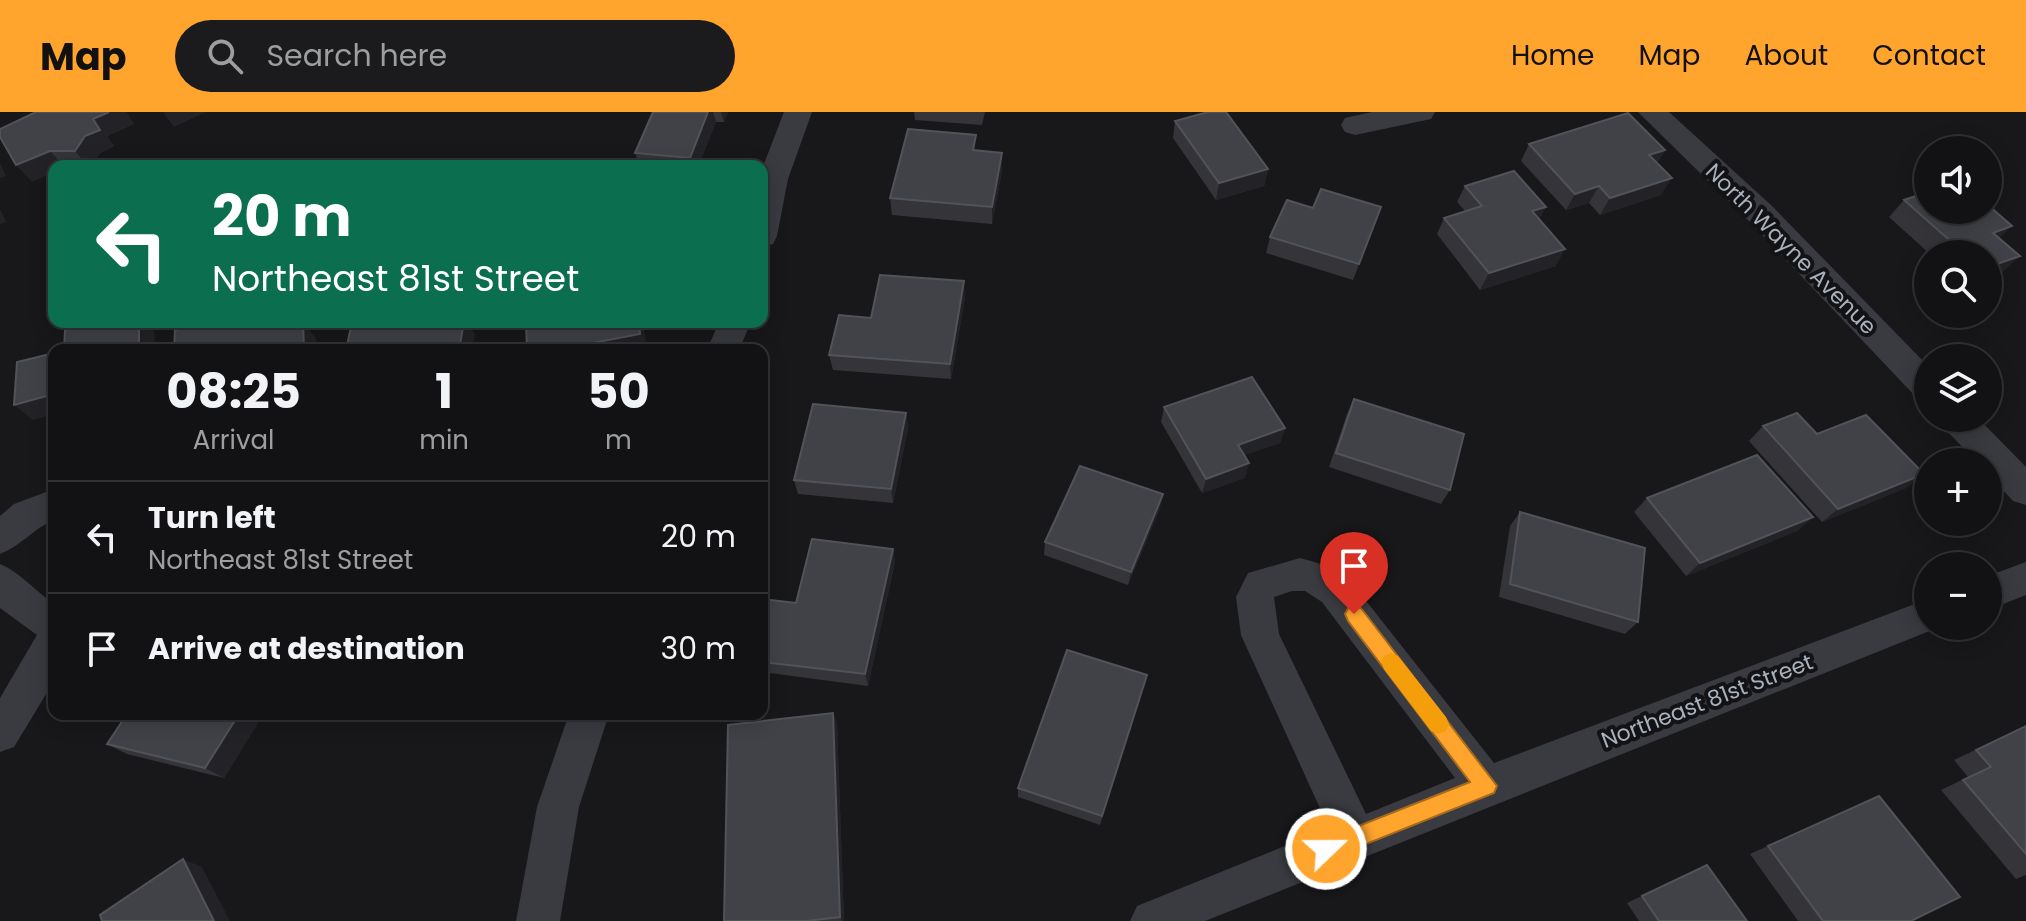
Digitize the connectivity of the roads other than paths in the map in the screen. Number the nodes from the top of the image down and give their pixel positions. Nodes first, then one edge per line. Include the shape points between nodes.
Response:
1 (798, 112) edge
2 (1421, 112) edge
3 (1652, 112) edge
4 (1355, 125) dead end
5 (768, 205) edge
6 (1914, 373) edge
7 (1970, 432) edge
8 (2026, 490) edge
9 (48, 506) edge
10 (0, 538) edge
11 (2026, 578) edge
12 (0, 581) edge
13 (2002, 587) edge
14 (1914, 621) edge
15 (48, 622) edge
16 (48, 652) edge
17 (587, 720) edge
18 (0, 733) edge
19 (1486, 786) junction
20 (1355, 837) junction
21 (538, 921) edge
22 (1152, 921) edge

1 - 5 street
2 - 4 street
3 - 6 street, North Wayne Avenue via 1761,214
7 - 8 street
9 - 10 street via 27,515
11 - 13 street
12 - 15 street
14 - 19 street, Northeast 81st Street
16 - 18 street
17 - 21 street via 558,807
19 - 20 street, Northeast 81st Street
19 - 20 street via 1335,590 1314,574 1298,573 1261,585 1255,597 1260,635
20 - 22 street, Northeast 81st Street

